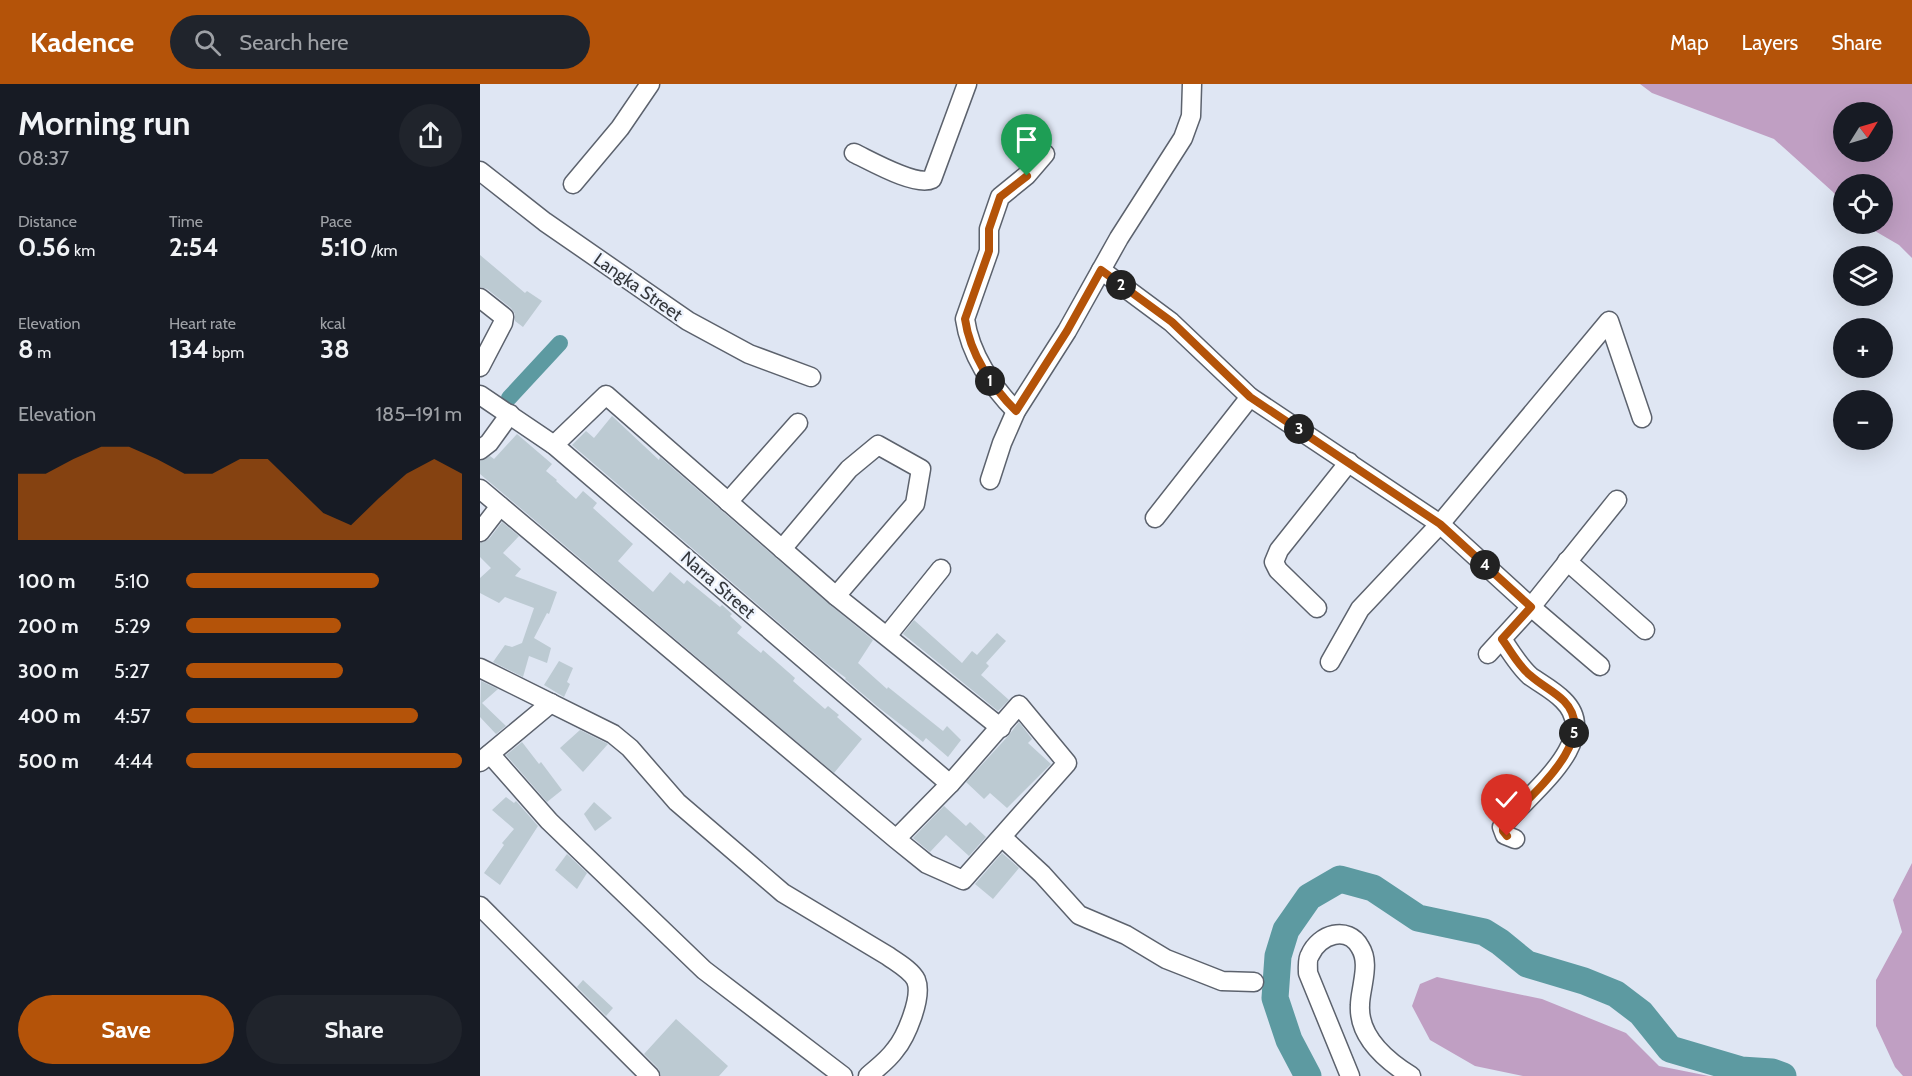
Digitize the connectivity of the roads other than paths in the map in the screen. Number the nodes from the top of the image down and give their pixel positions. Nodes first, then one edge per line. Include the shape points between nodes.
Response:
1 (967, 84) edge
2 (1192, 84) edge
3 (643, 86) edge
4 (854, 153) dead end
5 (1045, 154) dead end
6 (480, 171) edge
7 (573, 184) dead end
8 (1101, 270) junction
9 (480, 298) edge
10 (480, 366) edge
11 (811, 377) dead end
12 (480, 394) edge
13 (1250, 397) junction
14 (1016, 411) junction
15 (510, 414) junction
16 (1642, 418) dead end
17 (798, 423) dead end
18 (554, 445) junction
19 (480, 450) edge
20 (1349, 462) junction
21 (990, 480) dead end
22 (480, 489) edge
23 (1617, 500) dead end
24 (728, 502) junction
25 (500, 506) junction
26 (1155, 518) dead end
27 (1440, 524) junction
28 (480, 532) edge
29 (782, 549) junction
30 (1567, 561) junction
31 (941, 569) dead end
32 (836, 596) junction
33 (1531, 607) junction
34 (1317, 608) dead end
35 (1645, 630) dead end
36 (887, 636) junction
37 (1502, 639) junction
38 (1488, 654) dead end
39 (1330, 662) dead end
40 (1600, 666) dead end
41 (480, 668) edge
42 (551, 703) junction
43 (1001, 728) junction
44 (485, 758) edge
45 (950, 784) junction
46 (1002, 837) junction
47 (896, 839) junction
48 (1515, 839) dead end
49 (480, 906) edge
50 (1254, 982) dead end
51 (650, 1076) edge
52 (843, 1076) edge
53 (868, 1076) edge
54 (1350, 1076) edge
55 (1411, 1076) edge

1 - 4 street via 932,179 915,180
2 - 8 street via 1191,116 1183,138
3 - 7 street via 620,128
5 - 14 street via 1027,176 1000,197 989,229 989,251 965,319 984,370
6 - 11 street, Langka Street via 545,222 688,321 749,354
8 - 13 street via 1172,322
8 - 14 street
9 - 10 street via 504,317
12 - 15 street, Narra Street
13 - 20 street
13 - 26 street
14 - 21 street
15 - 18 street, Narra Street
15 - 19 street
16 - 27 street via 1609,321
17 - 24 street
18 - 24 street via 606,395
18 - 45 street, Narra Street
20 - 27 street
20 - 34 street via 1279,550 1274,562
22 - 25 street
23 - 30 street
24 - 29 street
25 - 28 street
25 - 47 street
27 - 33 street
27 - 39 street via 1360,609
29 - 32 street
29 - 32 street via 849,469 878,445 921,469 915,504
30 - 33 street
30 - 35 street
31 - 36 street
32 - 36 street
33 - 37 street
33 - 40 street
36 - 43 street
37 - 38 street
37 - 48 street via 1530,676 1564,700 1574,716 1568,754 1502,827 1505,834
41 - 42 street
42 - 44 street
42 - 53 street via 613,734 677,802 783,893 888,956 916,980 917,997 910,1024 895,1050
43 - 45 street
43 - 46 street via 1019,705 1067,764
44 - 52 street via 705,970
45 - 47 street
46 - 47 street via 963,880 927,864
46 - 50 street via 1079,915 1213,978
49 - 51 street
54 - 55 street via 1308,973 1309,955 1323,939 1337,934 1350,935 1365,958 1359,1007 1362,1026 1379,1051

